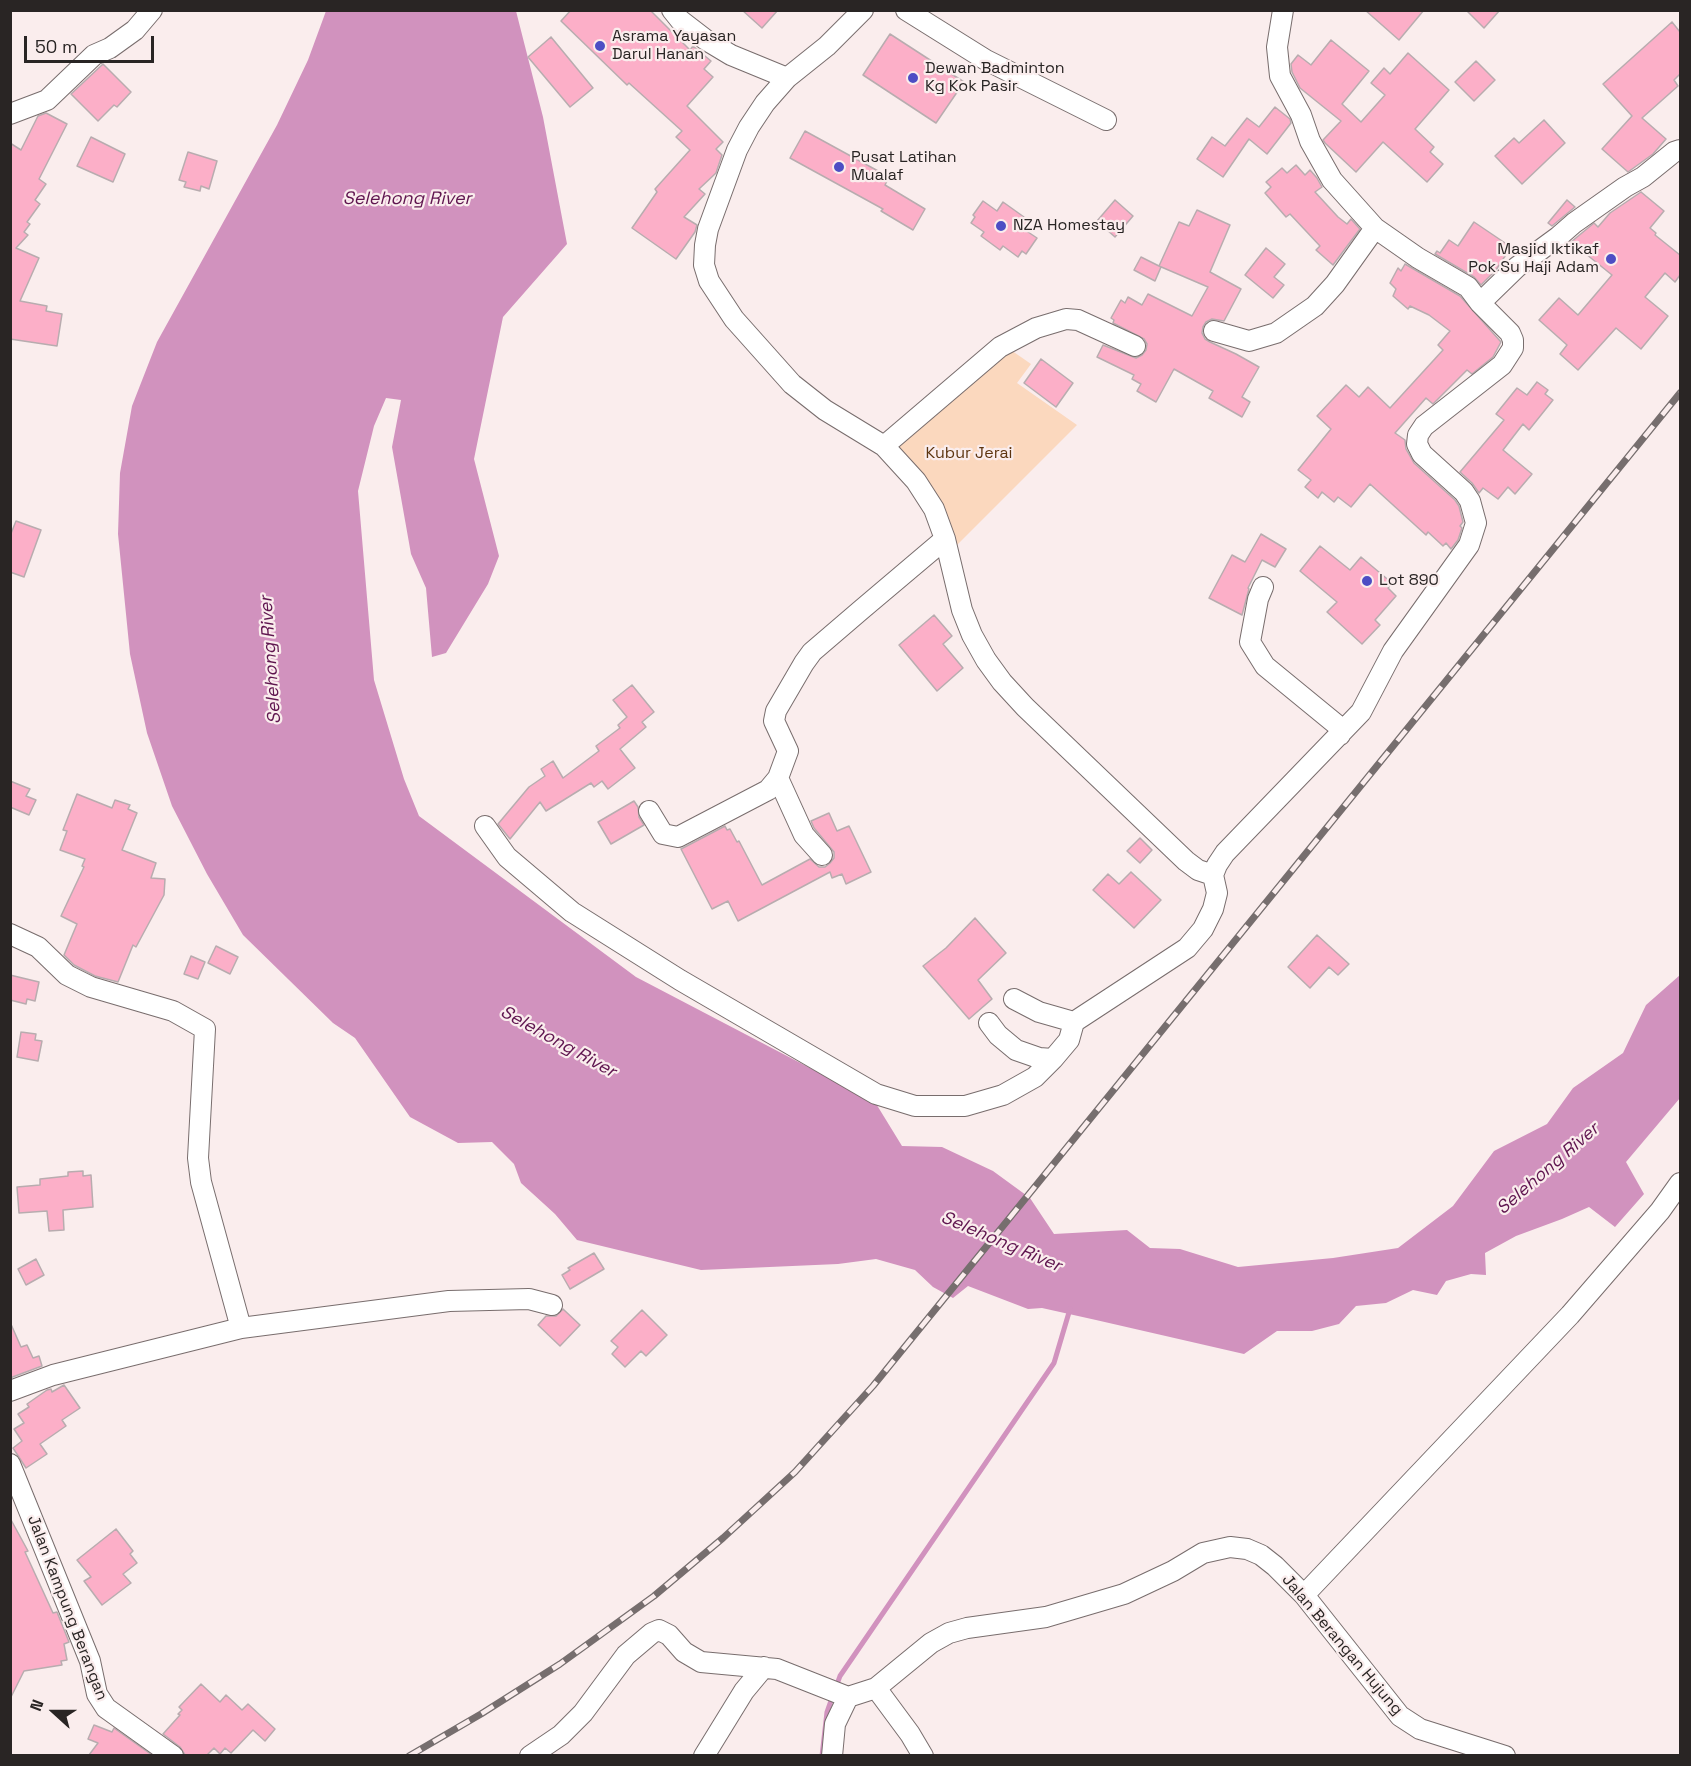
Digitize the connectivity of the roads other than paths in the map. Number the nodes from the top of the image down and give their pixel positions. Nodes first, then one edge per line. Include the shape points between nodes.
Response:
1 (152, 10) edge
2 (672, 10) edge
3 (863, 10) edge
4 (906, 10) edge
5 (1283, 10) edge
6 (787, 78) junction
7 (10, 114) edge
8 (1106, 120) dead end
9 (1680, 150) edge
10 (1374, 228) junction
11 (1480, 303) junction
12 (1214, 332) dead end
13 (1135, 346) dead end
14 (884, 446) junction
15 (945, 539) junction
16 (1263, 587) dead end
17 (1340, 735) junction
18 (778, 778) junction
19 (649, 811) dead end
20 (484, 826) dead end
21 (822, 855) dead end
22 (1213, 875) junction
23 (10, 934) edge
24 (1014, 999) dead end
25 (989, 1023) dead end
26 (1074, 1023) junction
27 (1053, 1059) junction
28 (1680, 1184) edge
29 (552, 1305) dead end
30 (241, 1328) junction
31 (10, 1391) edge
32 (10, 1464) edge
33 (1304, 1595) junction
34 (764, 1667) junction
35 (876, 1688) junction
36 (839, 1694) junction
37 (1474, 1751) edge
38 (173, 1755) edge
39 (531, 1755) edge
40 (704, 1755) edge
41 (832, 1755) edge
42 (922, 1755) edge
43 (1505, 1755) edge

1 - 7 street via 135,30 93,55 47,100
2 - 6 street via 706,40
3 - 6 street via 828,46
4 - 8 street via 986,60
5 - 10 street via 1277,47 1280,76 1332,180
6 - 14 street via 765,103 737,150 708,229 704,265 709,281 734,319 792,384 825,410
9 - 11 street via 1516,267
10 - 11 street via 1468,287
10 - 12 street via 1335,285 1315,306 1276,333 1249,341
11 - 17 street via 1510,333 1513,348 1503,365 1424,426 1417,444 1470,501 1475,516 1473,533 1469,545 1394,651 1361,712
13 - 14 street via 1078,320 1036,328 1000,347
14 - 15 street via 916,481 934,509
15 - 18 street via 804,663 776,711 774,721 788,751
15 - 22 street via 962,610 972,635 1002,682 1186,861
16 - 17 street via 1250,642 1265,666 1336,725
17 - 22 street via 1225,853
18 - 19 street via 768,790 678,837 663,834
18 - 21 street via 804,835
20 - 27 street via 507,857 572,912 876,1094 915,1106 965,1106 1003,1095 1035,1077
22 - 26 street via 1217,893 1213,909 1188,948
23 - 30 street via 38,947 67,975 92,987 173,1011 205,1029 199,1166
24 - 26 street
25 - 27 street via 1016,1050
26 - 27 street via 1069,1040
28 - 33 street via 1570,1315
29 - 30 street via 530,1299 449,1301
30 - 31 street via 53,1375
32 - 38 street, Jalan Kampung Berangan via 90,1661 97,1694 106,1708
33 - 35 street, Jalan Berangan Hujung via 1261,1555 1247,1549 1212,1549 1124,1594 1046,1617 950,1633 931,1642
33 - 37 street, Jalan Berangan Hujung via 1400,1716 1420,1729
34 - 36 street
34 - 39 street via 701,1662 659,1630 626,1655 583,1713 561,1735
34 - 40 street via 744,1691
35 - 36 street, Jalan Berangan Hujung
35 - 42 street
36 - 41 street
37 - 43 street, Jalan Berangan Hujung

